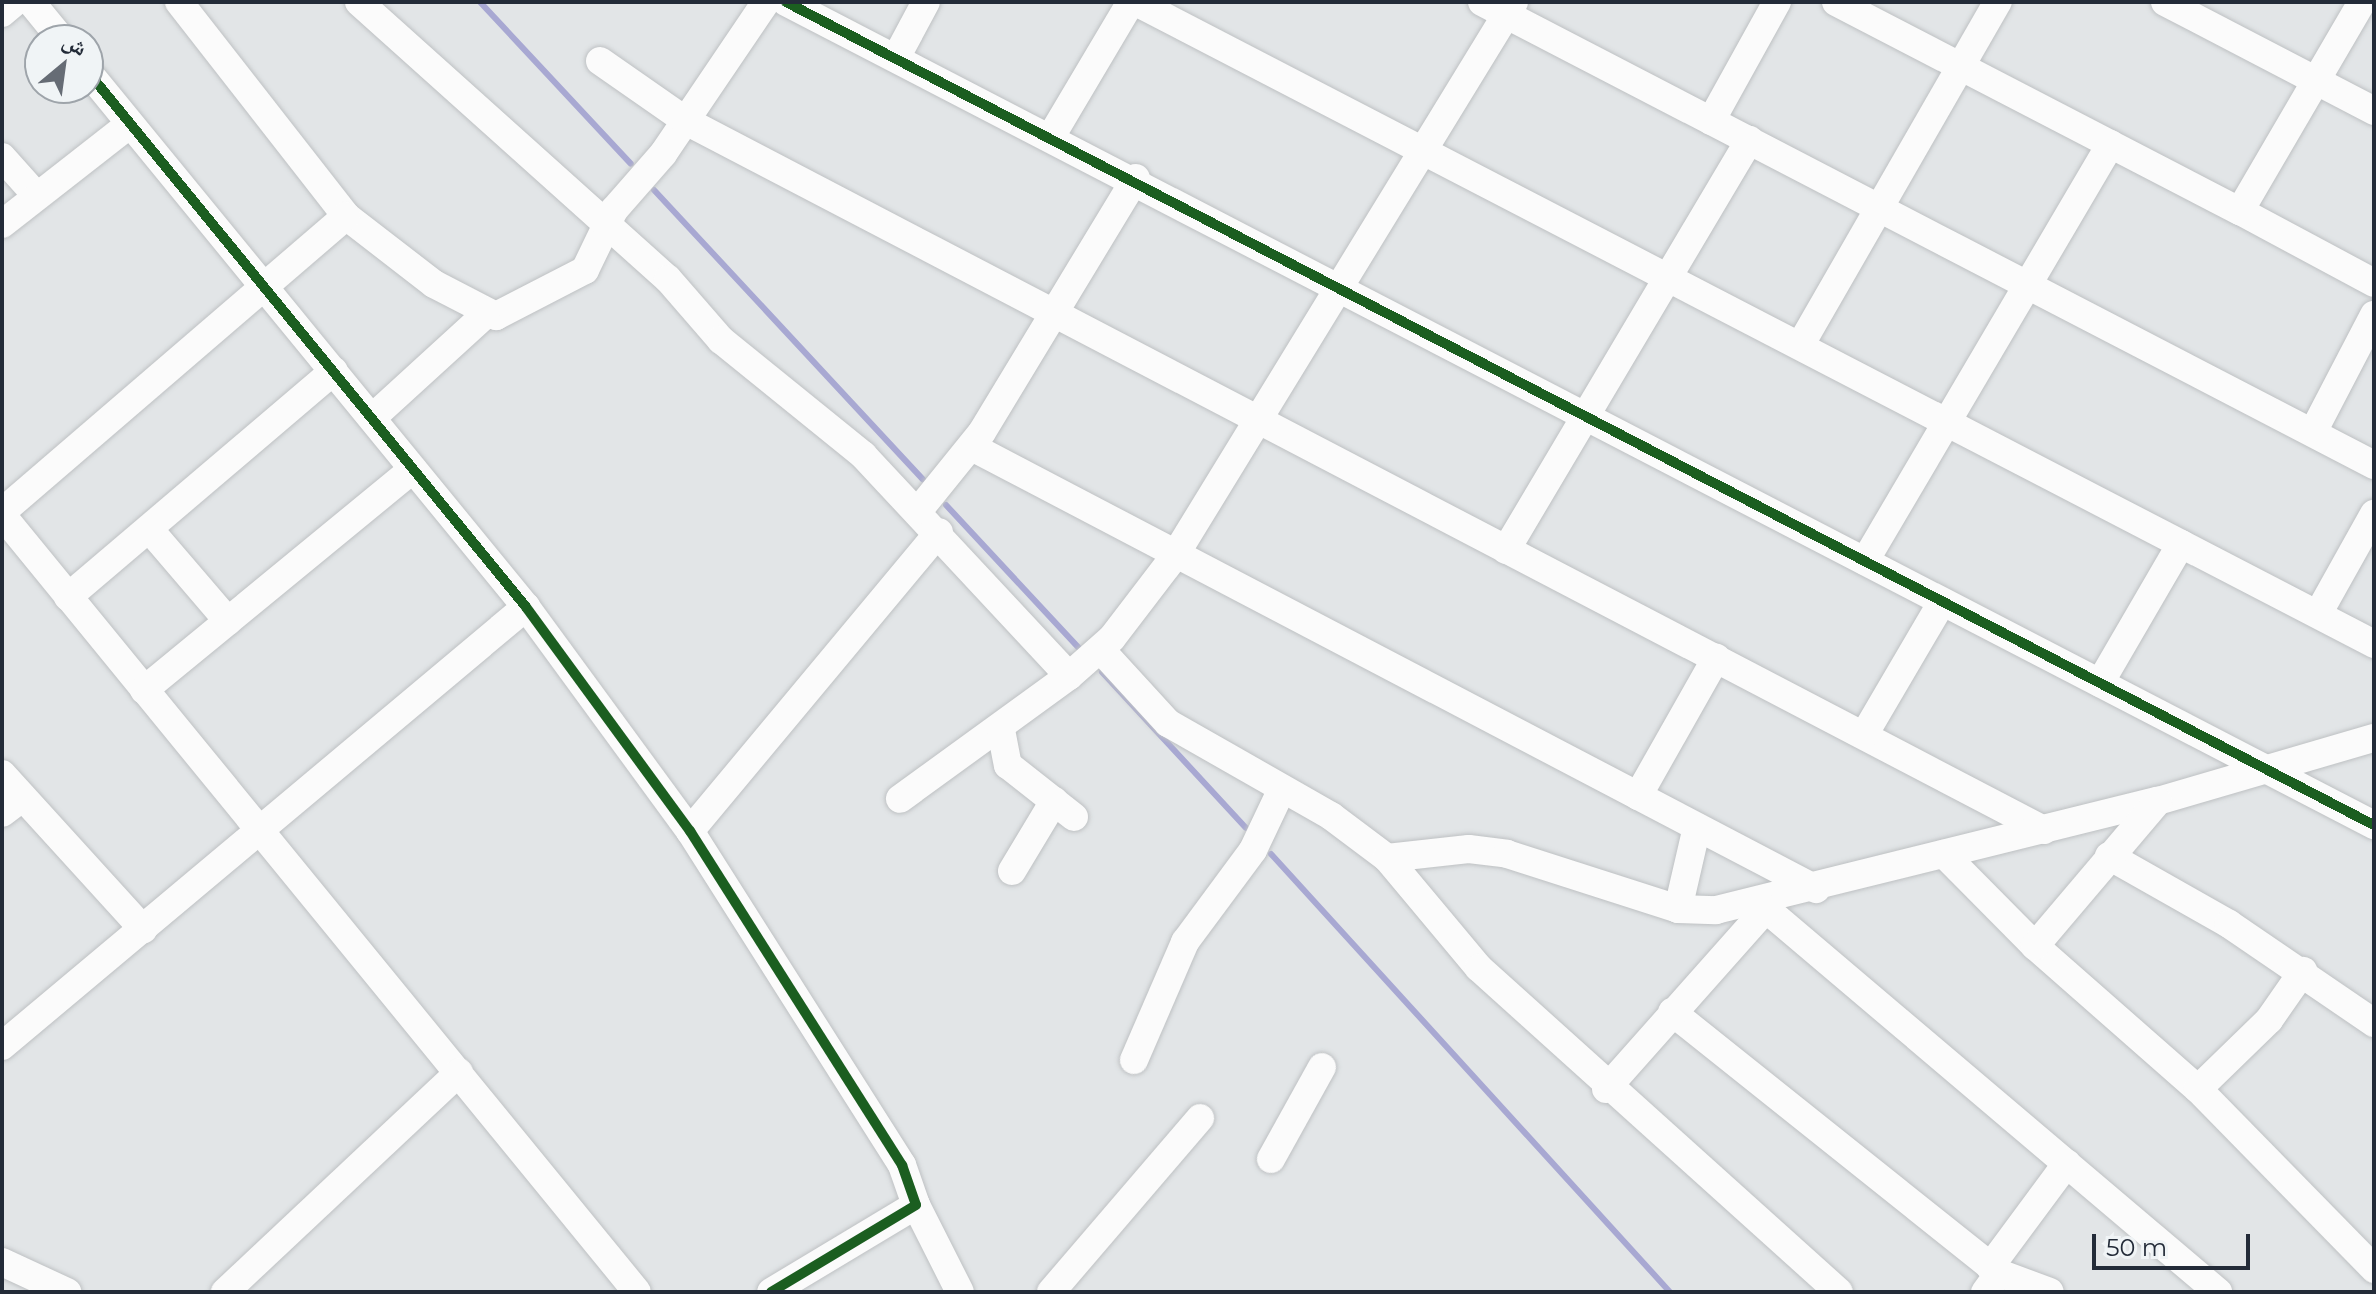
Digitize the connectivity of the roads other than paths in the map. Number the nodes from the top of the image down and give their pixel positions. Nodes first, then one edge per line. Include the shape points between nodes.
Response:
1 (15, 2) edge
2 (31, 2) edge
3 (179, 2) edge
4 (359, 2) edge
5 (766, 2) edge
6 (786, 2) edge
7 (926, 2) edge
8 (1134, 2) edge
9 (1777, 2) edge
10 (1836, 2) edge
11 (1998, 2) edge
12 (2165, 2) edge
13 (2362, 2) edge
14 (1500, 6) edge
15 (2, 13) edge
16 (49, 24) edge
17 (897, 56) junction
18 (600, 61) dead end
19 (1957, 70) junction
20 (2316, 81) junction
21 (104, 92) edge
22 (2374, 111) edge
23 (686, 121) junction
24 (1711, 121) junction
25 (130, 124) junction
26 (1052, 135) junction
27 (1749, 140) junction
28 (2111, 144) junction
29 (1427, 148) junction
30 (2, 157) edge
31 (1136, 178) junction
32 (36, 195) junction
33 (1879, 205) junction
34 (2240, 211) junction
35 (346, 216) junction
36 (606, 223) junction
37 (2, 224) edge
38 (1667, 275) junction
39 (2374, 283) edge
40 (1342, 284) junction
41 (2027, 285) junction
42 (268, 289) junction
43 (1055, 311) junction
44 (486, 314) junction
45 (2374, 315) edge
46 (1801, 344) junction
47 (334, 371) junction
48 (1587, 412) junction
49 (372, 418) junction
50 (1260, 421) junction
51 (1948, 421) junction
52 (2313, 432) junction
53 (972, 447) junction
54 (2374, 465) edge
55 (413, 469) junction
56 (919, 510) junction
57 (2, 513) edge
58 (2374, 514) edge
59 (150, 530) junction
60 (939, 532) junction
61 (2181, 544) junction
62 (1506, 550) junction
63 (1174, 557) junction
64 (1865, 561) junction
65 (68, 597) junction
66 (1942, 602) junction
67 (526, 607) junction
68 (2318, 614) junction
69 (228, 621) junction
70 (2374, 644) edge
71 (1101, 650) junction
72 (1716, 658) junction
73 (1069, 676) junction
74 (2100, 683) junction
75 (144, 690) junction
76 (1001, 730) junction
77 (1864, 735) junction
78 (2374, 738) edge
79 (2266, 768) junction
80 (2, 774) edge
81 (1282, 789) junction
82 (1638, 796) junction
83 (900, 799) dead end
84 (2158, 801) junction
85 (12, 805) edge
86 (2374, 825) edge
87 (1697, 827) junction
88 (263, 830) junction
89 (2044, 830) junction
90 (690, 831) junction
91 (1944, 854) junction
92 (2109, 856) junction
93 (1387, 858) junction
94 (1012, 871) dead end
95 (1816, 889) junction
96 (1762, 906) junction
97 (1678, 909) junction
98 (143, 929) junction
99 (2035, 946) junction
100 (2303, 971) junction
101 (2361, 995) edge
102 (1672, 1012) junction
103 (2374, 1023) edge
104 (2, 1046) edge
105 (1134, 1060) dead end
106 (1322, 1067) dead end
107 (459, 1072) junction
108 (1606, 1089) junction
109 (2198, 1089) junction
110 (1200, 1118) dead end
111 (1271, 1159) dead end
112 (2067, 1163) junction
113 (916, 1205) junction
114 (2, 1262) edge
115 (2374, 1269) edge
116 (1991, 1277) edge
117 (67, 1292) edge
118 (225, 1292) edge
119 (637, 1292) edge
120 (771, 1292) edge
121 (960, 1292) edge
122 (1051, 1292) edge
123 (1839, 1292) edge
124 (2050, 1292) edge
125 (2218, 1292) edge

1 - 15 street
2 - 16 street
3 - 35 street
4 - 36 street via 486,123
5 - 23 street
6 - 17 street
7 - 17 street
8 - 26 street
8 - 29 street
9 - 24 street
10 - 19 street
11 - 19 street
12 - 20 street
13 - 20 street
14 - 24 street
14 - 29 street
17 - 26 street
18 - 23 street
19 - 28 street
19 - 33 street
20 - 22 street
20 - 34 street
21 - 25 street
23 - 36 street
23 - 43 street
24 - 27 street
25 - 32 street
25 - 42 street
26 - 31 street
27 - 33 street
27 - 38 street
28 - 34 street
28 - 41 street
29 - 38 street
29 - 40 street
30 - 32 street
31 - 40 street
31 - 43 street
32 - 37 street
33 - 41 street
33 - 46 street
34 - 39 street
35 - 42 street
35 - 44 street
36 - 44 street via 585,270 507,316
36 - 56 street via 721,340 852,444
38 - 46 street
38 - 48 street
40 - 48 street
40 - 50 street
41 - 51 street
41 - 52 street
42 - 47 street
42 - 57 street
43 - 50 street
43 - 53 street
44 - 49 street
45 - 52 street
46 - 51 street
47 - 49 street
47 - 59 street
48 - 62 street
48 - 64 street
49 - 55 street
50 - 62 street
50 - 63 street
51 - 61 street
51 - 64 street
52 - 54 street
53 - 56 street
53 - 63 street
55 - 67 street
55 - 69 street
56 - 60 street
57 - 65 street
58 - 68 street
59 - 65 street
59 - 69 street
60 - 73 street
60 - 90 street
61 - 68 street
61 - 74 street
62 - 72 street
63 - 71 street
63 - 82 street
64 - 66 street
65 - 75 street
66 - 74 street
66 - 77 street
67 - 88 street
67 - 90 street
68 - 70 street
69 - 75 street
71 - 73 street
71 - 81 street via 1168,723
72 - 77 street
72 - 82 street
73 - 76 street
74 - 79 street
75 - 88 street
76 - 83 street
76 - 94 street via 1008,765 1064,809
77 - 89 street
78 - 79 street
79 - 84 street
79 - 86 street
80 - 85 street
81 - 93 street
81 - 105 street via 1253,850 1185,942
82 - 87 street
84 - 89 street
84 - 92 street
85 - 98 street
87 - 95 street
87 - 97 street
88 - 98 street
88 - 107 street
89 - 91 street
90 - 113 street via 902,1165
91 - 95 street
91 - 99 street
92 - 99 street
92 - 100 street
93 - 97 street via 1469,849 1507,854
93 - 108 street via 1479,968
95 - 96 street
96 - 97 street
96 - 102 street
96 - 112 street
98 - 104 street
99 - 109 street
100 - 101 street
100 - 109 street via 2269,1020
101 - 103 street
102 - 108 street
102 - 116 street
106 - 111 street
107 - 118 street
107 - 119 street
108 - 123 street
109 - 115 street
110 - 122 street
112 - 116 street
112 - 125 street
113 - 120 street
113 - 121 street
114 - 117 street
116 - 124 street

